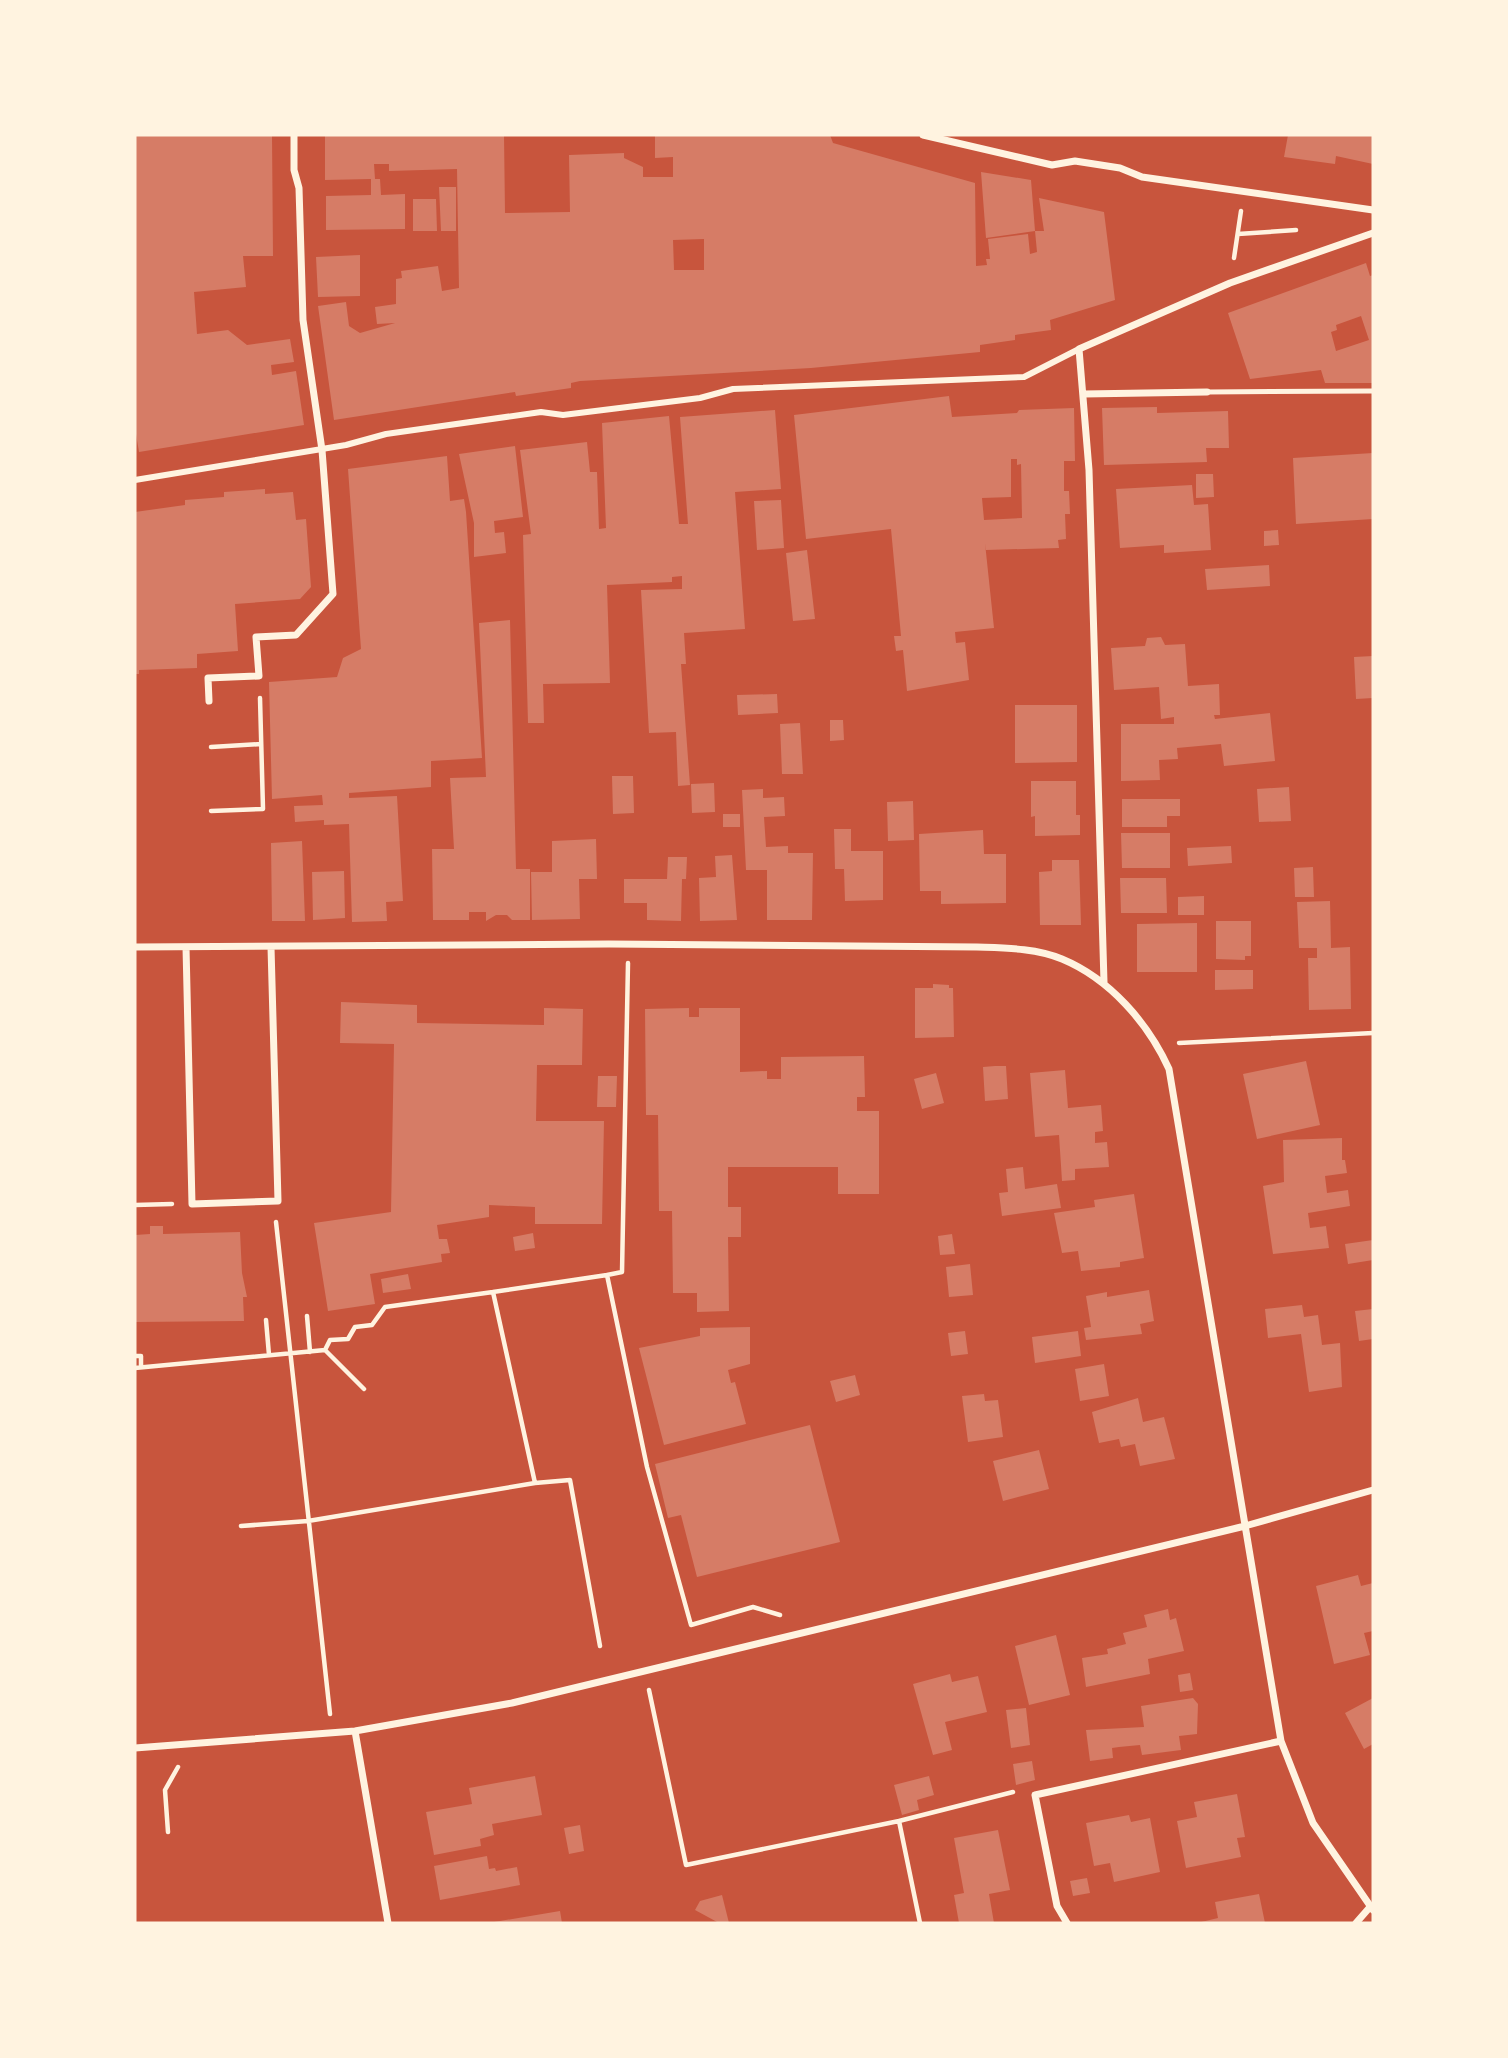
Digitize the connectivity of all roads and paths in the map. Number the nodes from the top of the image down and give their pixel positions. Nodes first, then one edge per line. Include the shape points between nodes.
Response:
1 (294, 135) edge
2 (923, 135) edge
3 (1244, 190) junction
4 (1373, 210) edge
5 (1296, 230) dead end
6 (1373, 233) edge
7 (1238, 234) junction
8 (1230, 283) junction
9 (1080, 349) junction
10 (1373, 391) edge
11 (1207, 392) joint
12 (1084, 394) junction
13 (322, 450) junction
14 (135, 480) edge
15 (259, 676) junction
16 (209, 701) dead end
17 (261, 744) junction
18 (211, 747) dead end
19 (211, 811) dead end
20 (629, 945) junction
21 (135, 947) edge
22 (186, 947) junction
23 (271, 947) junction
24 (1104, 982) junction
25 (1373, 1033) edge
26 (1157, 1044) junction
27 (272, 1202) junction
28 (191, 1204) junction
29 (135, 1205) edge
30 (607, 1275) junction
31 (493, 1292) junction
32 (307, 1316) dead end
33 (265, 1320) dead end
34 (325, 1350) junction
35 (310, 1352) junction
36 (289, 1353) junction
37 (269, 1355) junction
38 (135, 1356) edge
39 (138, 1368) edge
40 (364, 1389) dead end
41 (535, 1483) junction
42 (1373, 1490) edge
43 (308, 1521) junction
44 (241, 1526) dead end
45 (1245, 1526) junction
46 (786, 1636) junction
47 (600, 1646) dead end
48 (645, 1672) junction
49 (355, 1731) junction
50 (332, 1733) junction
51 (1281, 1741) junction
52 (178, 1745) junction
53 (135, 1748) edge
54 (1035, 1795) junction
55 (899, 1821) junction
56 (168, 1832) dead end
57 (1372, 1908) edge
58 (388, 1923) edge
59 (920, 1923) edge
60 (1067, 1923) edge
61 (1356, 1923) edge

1 - 13 street via 303,320
2 - 3 street via 1052,165 1075,160 1142,177
3 - 4 street
3 - 7 path
5 - 7 path
6 - 8 street
7 - 8 path
8 - 9 street
9 - 12 street
9 - 13 street via 1024,377 733,389 700,398 562,415 541,412 399,432
10 - 11 lane
11 - 12 street
12 - 24 street
13 - 14 street
13 - 15 street via 333,594 296,635 257,637
15 - 16 street via 208,678
15 - 17 path
17 - 18 path
17 - 19 path via 263,809
20 - 23 street
20 - 24 street via 1022,950 1061,958
20 - 30 path via 622,1272
21 - 22 street
22 - 23 street
22 - 28 street
23 - 27 street via 278,1201
24 - 26 street
25 - 26 path
26 - 45 street via 1169,1069
27 - 28 street
27 - 36 path
28 - 29 path
30 - 31 path
30 - 46 path via 647,1467 691,1625 753,1607 780,1615
31 - 34 path via 385,1307 372,1325 355,1327 348,1339 330,1340
31 - 41 path
32 - 35 path
33 - 37 path
34 - 35 path
34 - 40 path
35 - 36 path
36 - 37 path
36 - 43 path
37 - 39 path
38 - 39 path via 141,1356
41 - 43 path
41 - 47 path via 570,1480
42 - 45 street
43 - 44 path
43 - 50 path
45 - 46 street
45 - 51 street
46 - 48 street
48 - 49 street via 512,1703
48 - 55 path via 686,1865
49 - 50 street
49 - 58 street
50 - 52 street
51 - 54 street
51 - 57 street via 1312,1823
52 - 53 street
52 - 56 path via 179,1765 165,1790
54 - 55 path via 1033,1787
54 - 60 street via 1057,1906
55 - 59 path
57 - 61 street

